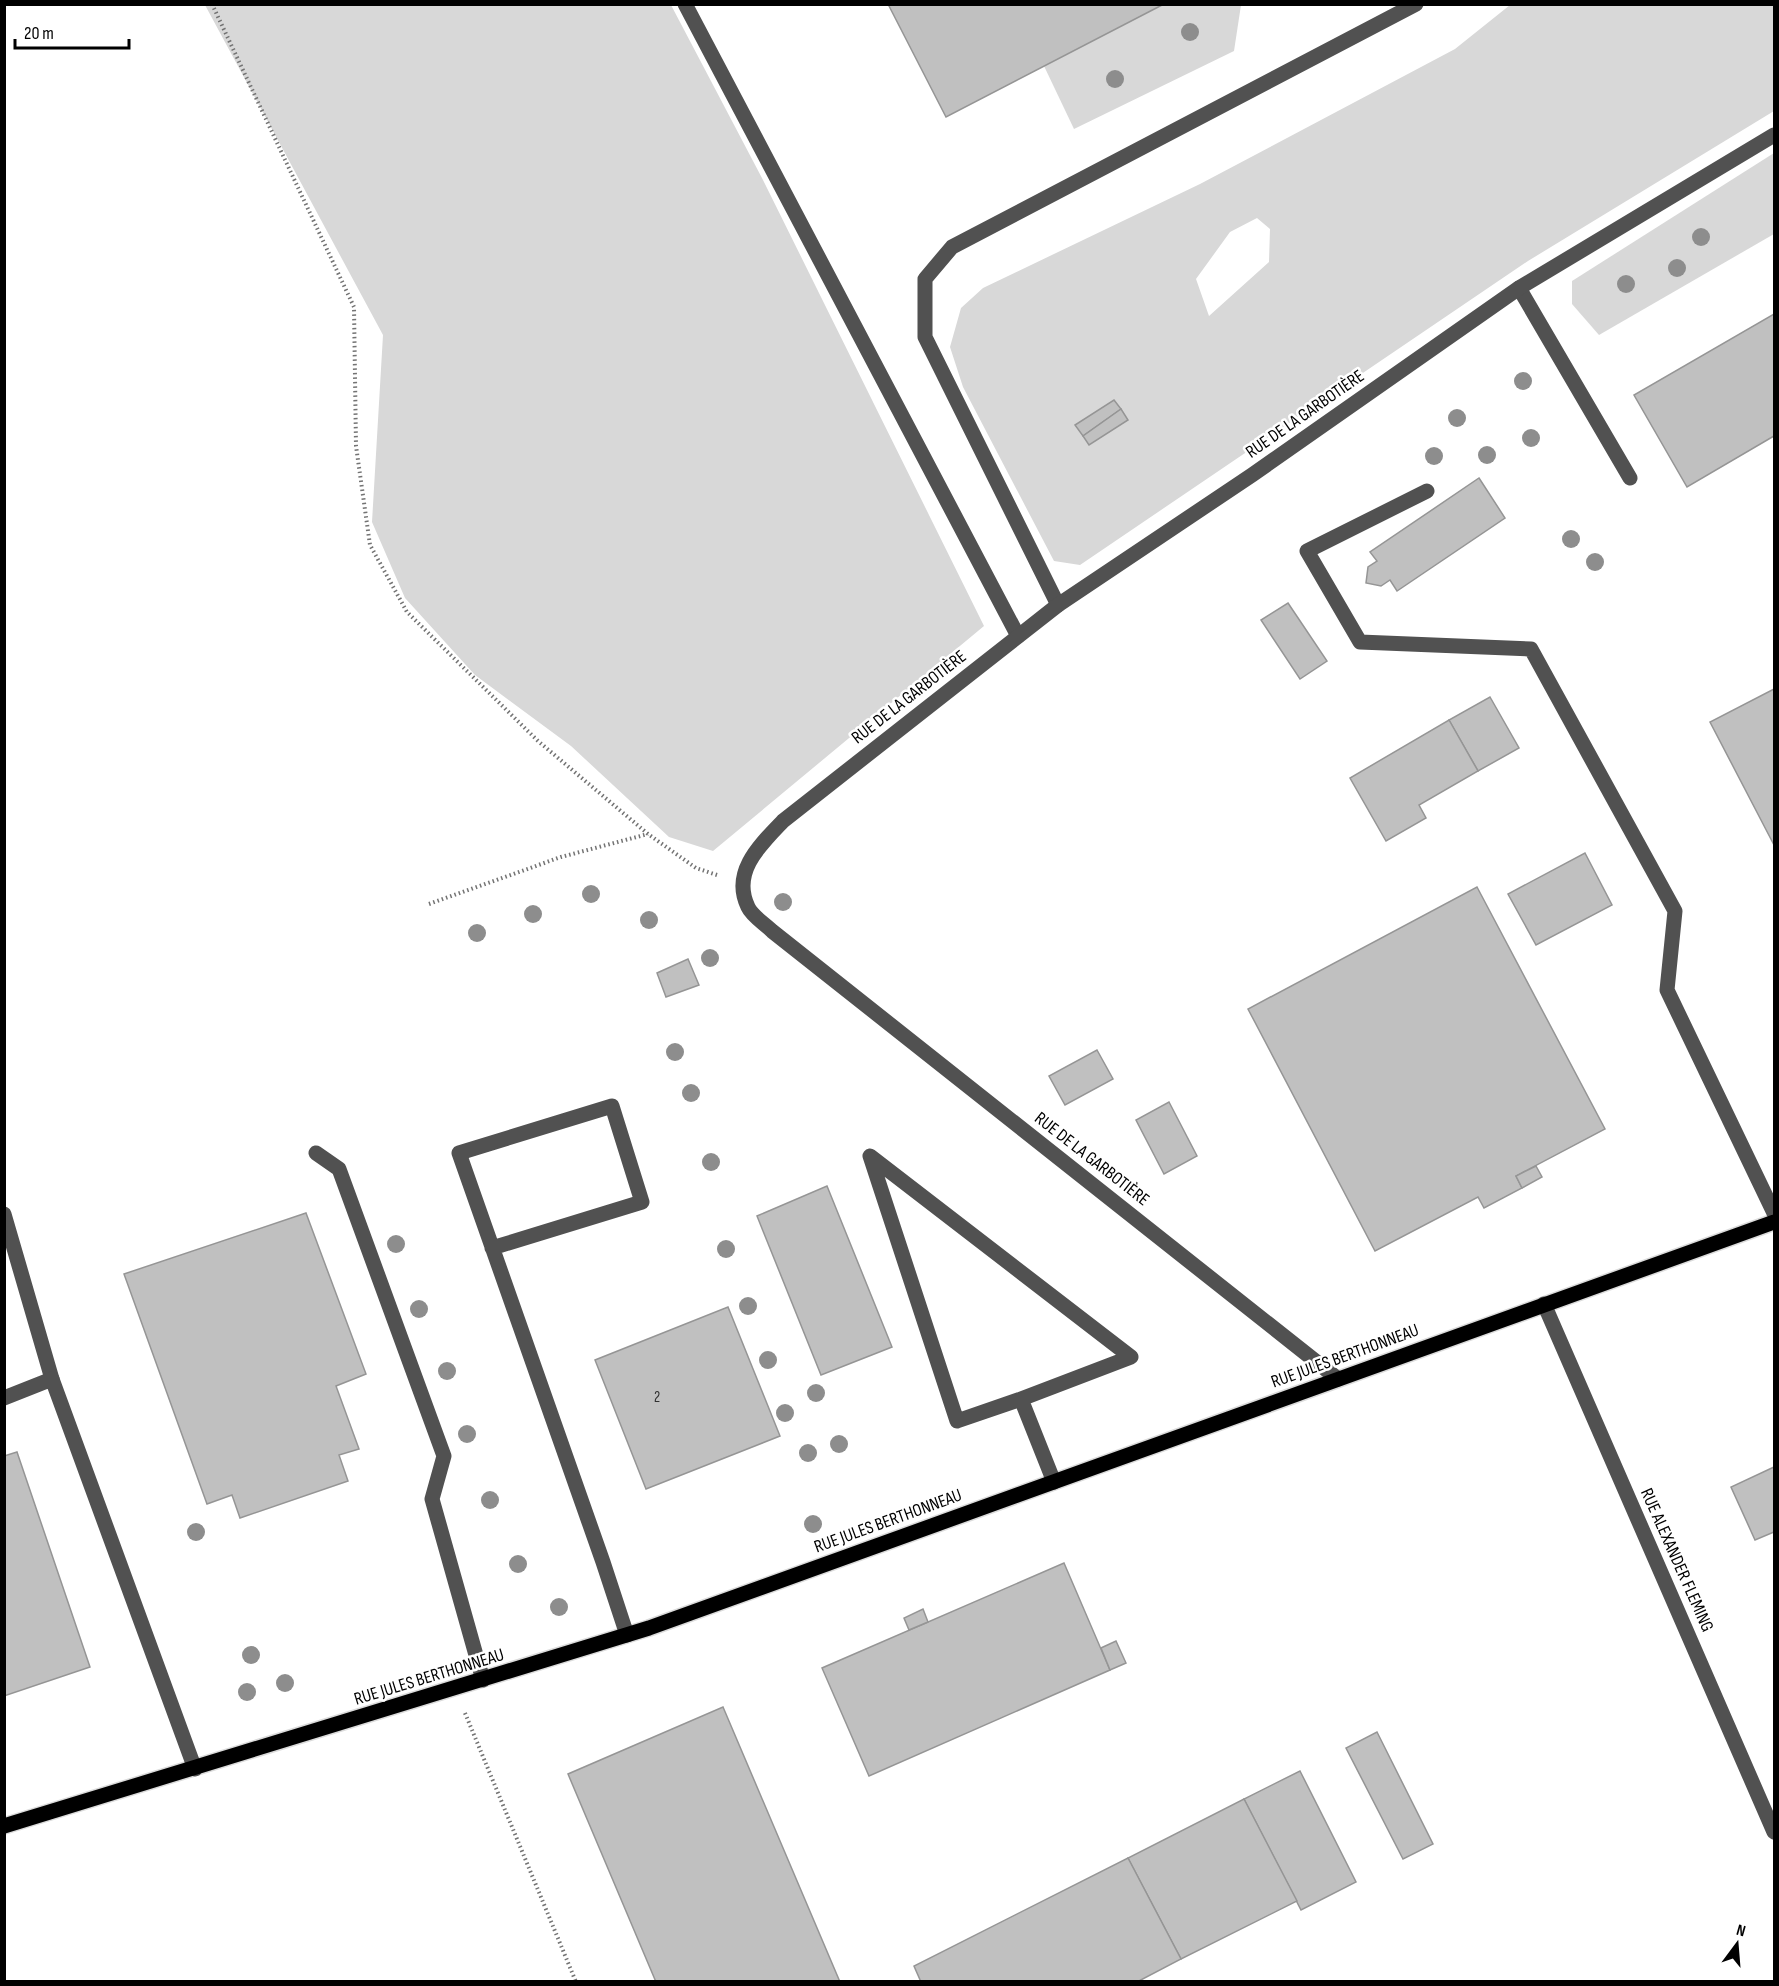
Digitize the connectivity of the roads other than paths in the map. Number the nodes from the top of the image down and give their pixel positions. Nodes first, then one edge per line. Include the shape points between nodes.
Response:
1 (685, 4) edge
2 (1416, 4) edge
3 (1774, 135) edge
4 (1520, 288) junction
5 (1630, 478) dead end
6 (1427, 491) dead end
7 (1058, 605) junction
8 (1018, 636) junction
9 (315, 1153) dead end
10 (1774, 1213) edge
11 (4, 1214) edge
12 (1774, 1222) edge
13 (492, 1248) junction
14 (1544, 1304) junction
15 (52, 1379) junction
16 (1338, 1379) junction
17 (4, 1398) edge
18 (1021, 1399) junction
19 (1053, 1482) junction
20 (627, 1635) junction
21 (483, 1680) junction
22 (195, 1769) junction
23 (4, 1826) edge
24 (1774, 1832) edge

1 - 8 street
2 - 7 street via 952,247 925,279 925,338
3 - 4 street, RUE DE LA GARBOTIÈRE
4 - 5 street
4 - 7 street, RUE DE LA GARBOTIÈRE
6 - 10 street via 1307,551 1360,642 1531,649 1675,911 1667,990
7 - 8 street, RUE DE LA GARBOTIÈRE
8 - 16 street, RUE DE LA GARBOTIÈRE via 783,821 755,851 742,883 749,909
9 - 21 street via 339,1170 444,1456 432,1499
11 - 15 street
12 - 14 main road, RUE JULES BERTHONNEAU
13 - 13 street via 459,1153 612,1106 642,1202
13 - 20 street
14 - 16 main road, RUE JULES BERTHONNEAU
14 - 24 street, RUE ALEXANDER FLEMING
15 - 17 street
15 - 22 street
16 - 19 main road, RUE JULES BERTHONNEAU
18 - 18 street via 957,1421 870,1156 1131,1358
18 - 19 street
19 - 20 main road, RUE JULES BERTHONNEAU
20 - 21 main road, RUE JULES BERTHONNEAU
21 - 22 main road, RUE JULES BERTHONNEAU
22 - 23 main road, RUE JULES BERTHONNEAU

